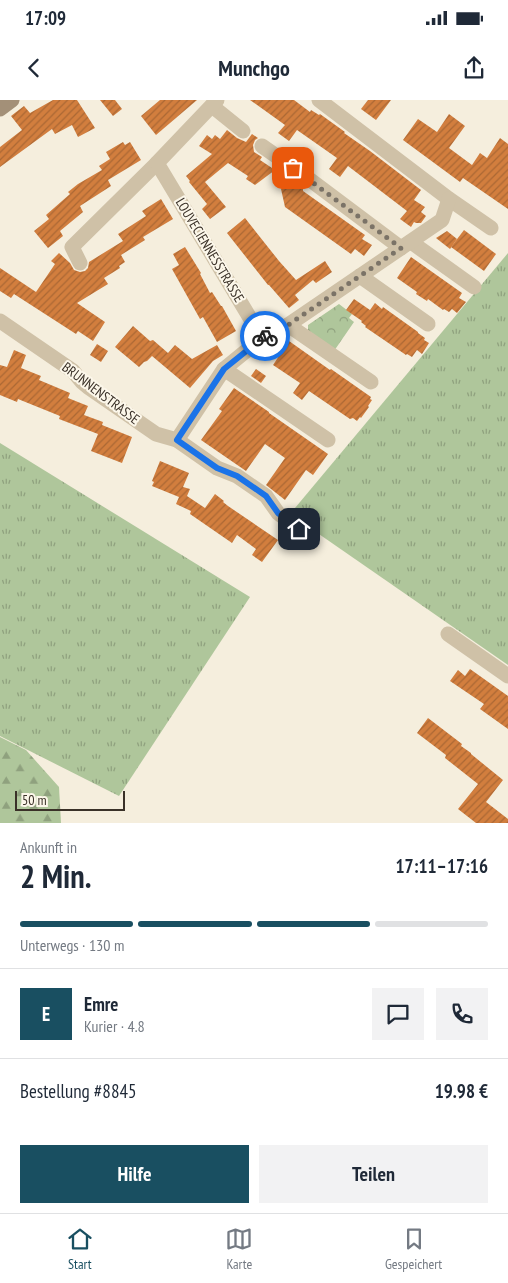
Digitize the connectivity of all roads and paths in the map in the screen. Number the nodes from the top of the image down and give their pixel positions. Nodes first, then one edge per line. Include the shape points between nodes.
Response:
1 (12, 100) edge
2 (319, 100) edge
3 (214, 103) edge
4 (0, 109) edge
5 (243, 131) dead end
6 (262, 146) dead end
7 (157, 163) junction
8 (449, 199) junction
9 (491, 228) dead end
10 (406, 245) junction
11 (80, 263) dead end
12 (360, 276) junction
13 (474, 287) dead end
14 (0, 321) edge
15 (428, 324) dead end
16 (288, 325) junction
17 (262, 338) junction
18 (224, 369) junction
19 (371, 382) dead end
20 (177, 440) junction
21 (328, 440) dead end
22 (299, 529) dead end
23 (448, 634) dead end
24 (508, 676) edge

1 - 4 street
2 - 8 street
3 - 5 street
3 - 7 street
6 - 10 street
7 - 11 street via 72,247
7 - 17 street, LOUVECIENNESSTRASSE
8 - 9 street
8 - 10 street via 442,220
10 - 12 street
10 - 13 street
12 - 15 street
12 - 16 street
14 - 20 street, BRUNNENSTRASSE via 156,434
16 - 17 street
16 - 19 street
17 - 18 street
18 - 20 street
18 - 21 street
20 - 22 street, BRUNNENSTRASSE via 266,496 278,513
23 - 24 street

